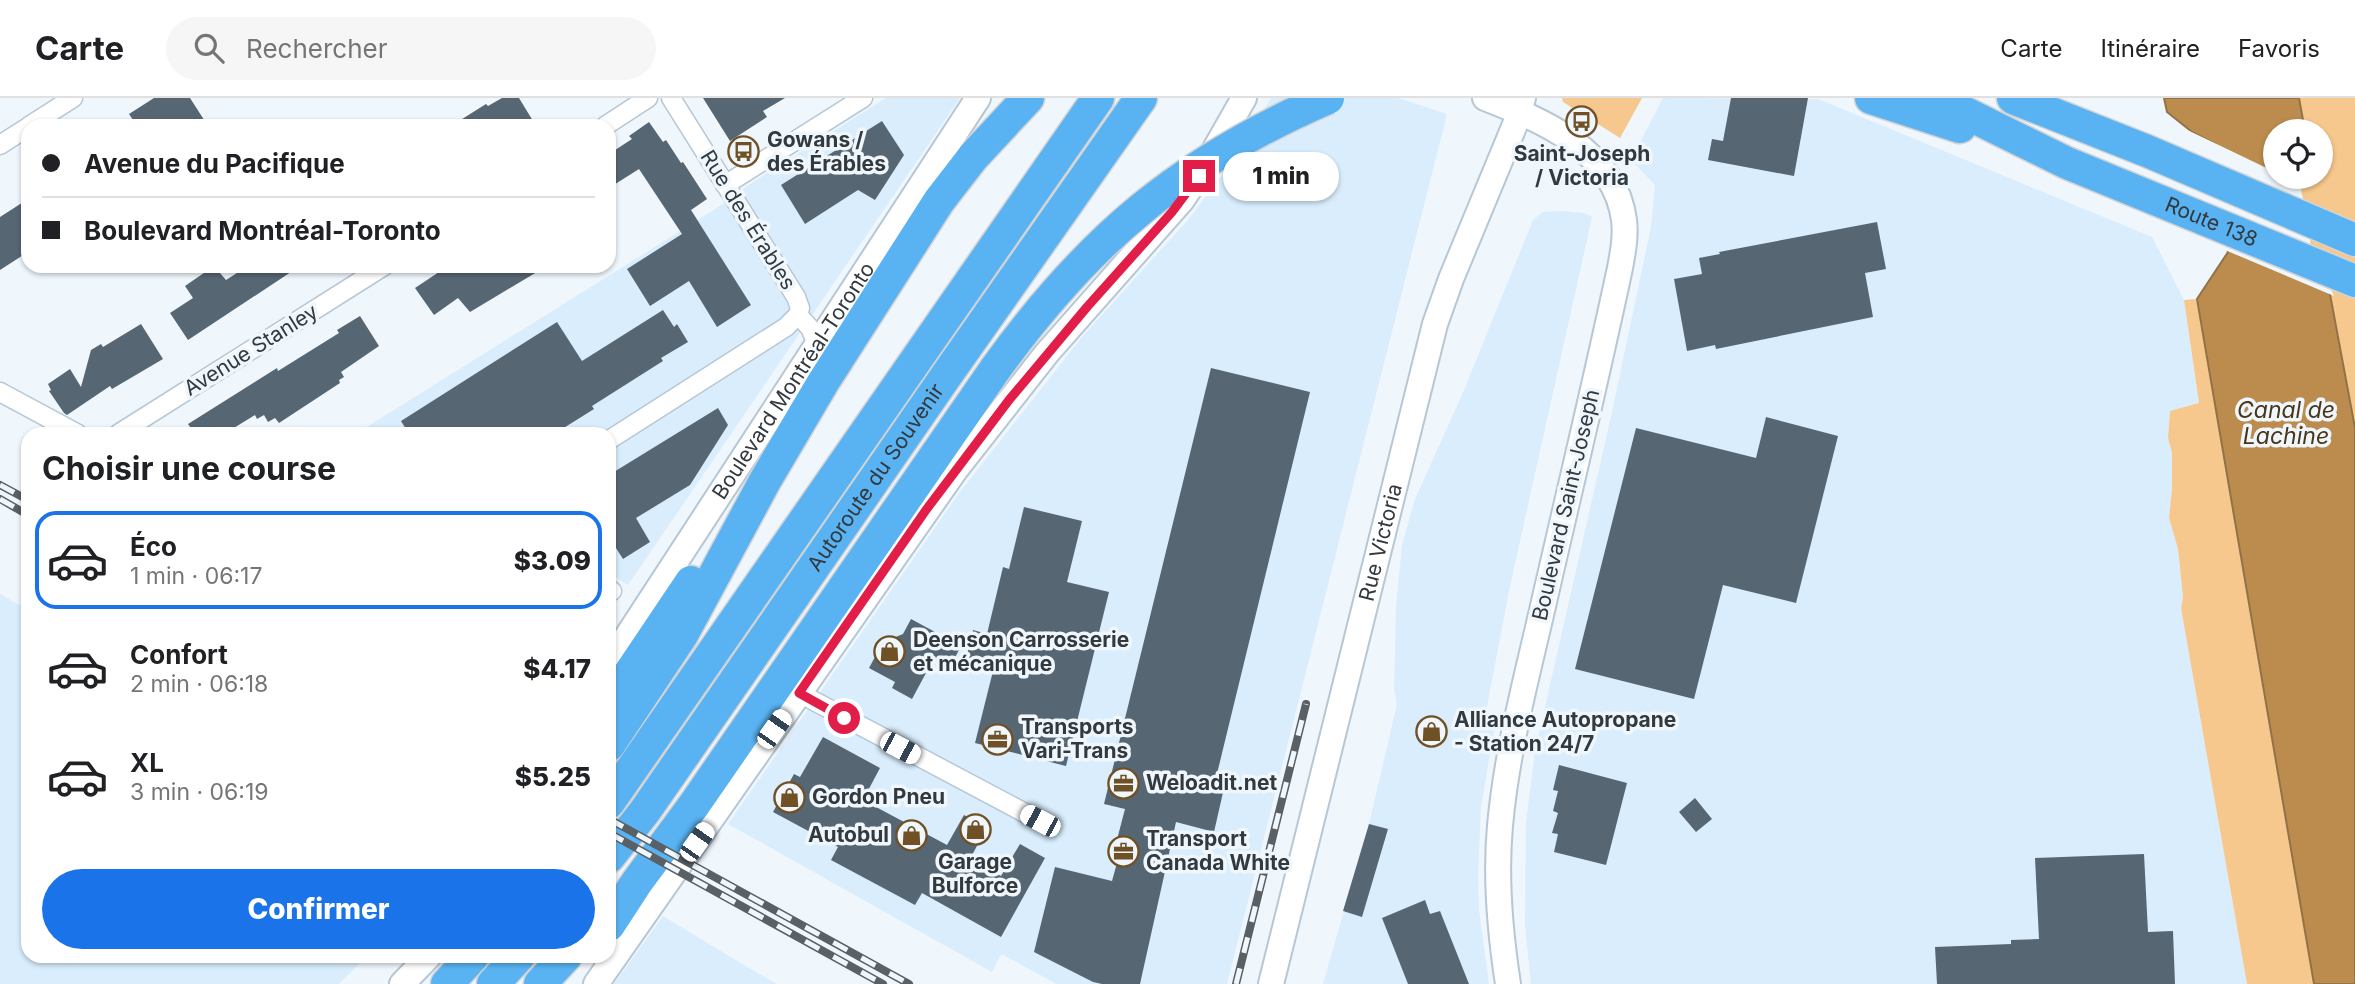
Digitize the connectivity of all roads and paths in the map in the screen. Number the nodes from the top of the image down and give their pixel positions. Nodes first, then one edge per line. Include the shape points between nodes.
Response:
1 (73, 98) edge
2 (648, 98) edge
3 (671, 98) edge
4 (863, 98) edge
5 (978, 98) edge
6 (1028, 98) edge
7 (1098, 98) edge
8 (1141, 98) edge
9 (1244, 98) edge
10 (1328, 98) edge
11 (1485, 98) edge
12 (1871, 98) edge
13 (1935, 98) edge
14 (2013, 98) edge
15 (2052, 98) edge
16 (1521, 105) edge
17 (40, 119) edge
18 (616, 119) edge
19 (21, 131) edge
20 (0, 145) edge
21 (2147, 151) junction
22 (2067, 163) junction
23 (725, 185) junction
24 (2355, 240) edge
25 (373, 273) edge
26 (2355, 281) edge
27 (798, 315) junction
28 (817, 344) junction
29 (0, 392) edge
30 (65, 427) edge
31 (129, 427) edge
32 (616, 436) edge
33 (766, 479) junction
34 (616, 653) edge
35 (616, 693) edge
36 (799, 693) junction
37 (616, 734) edge
38 (616, 792) edge
39 (1040, 821) dead end
40 (616, 848) edge
41 (637, 882) junction
42 (616, 904) edge
43 (616, 914) edge
44 (616, 955) edge
45 (422, 963) edge
46 (461, 963) edge
47 (466, 963) edge
48 (512, 963) edge
49 (560, 963) edge
50 (583, 963) edge
51 (611, 963) edge
52 (402, 984) edge
53 (446, 984) edge
54 (493, 984) edge
55 (540, 984) edge
56 (566, 984) edge
57 (596, 984) edge
58 (1271, 984) edge
59 (1508, 984) edge

1 - 17 street
2 - 18 street
3 - 23 street, Rue des Érables
4 - 23 street
5 - 28 main road, Boulevard Montréal-Toronto
6 - 33 highway via 955,180
7 - 38 highway, Autoroute du Souvenir
8 - 40 highway, Autoroute du Souvenir
9 - 36 main road via 1192,187 1009,400 933,500
10 - 41 highway, bridge via 1259,130 1198,166 1105,239 1064,280 996,368
11 - 16 main road, Boulevard Saint-Joseph
12 - 22 highway
13 - 22 highway
14 - 21 highway
15 - 21 highway
16 - 58 main road, Rue Victoria via 1435,324
16 - 59 main road, Boulevard Saint-Joseph via 1604,170 1618,196 1625,232 1503,796 1499,888
19 - 20 street
21 - 24 highway, Route 138
22 - 26 highway, Route 138
23 - 27 street, Rue des Érables via 796,296
25 - 31 street, Avenue Stanley
27 - 28 street, Rue des Érables
27 - 32 street
28 - 34 main road, Boulevard Montréal-Toronto
29 - 30 street
33 - 35 highway
33 - 37 highway via 682,635
36 - 39 street
36 - 44 main road
41 - 42 highway
41 - 43 highway
45 - 52 main road
46 - 53 highway
47 - 53 highway
48 - 54 highway
49 - 55 highway
50 - 56 highway
51 - 57 main road

